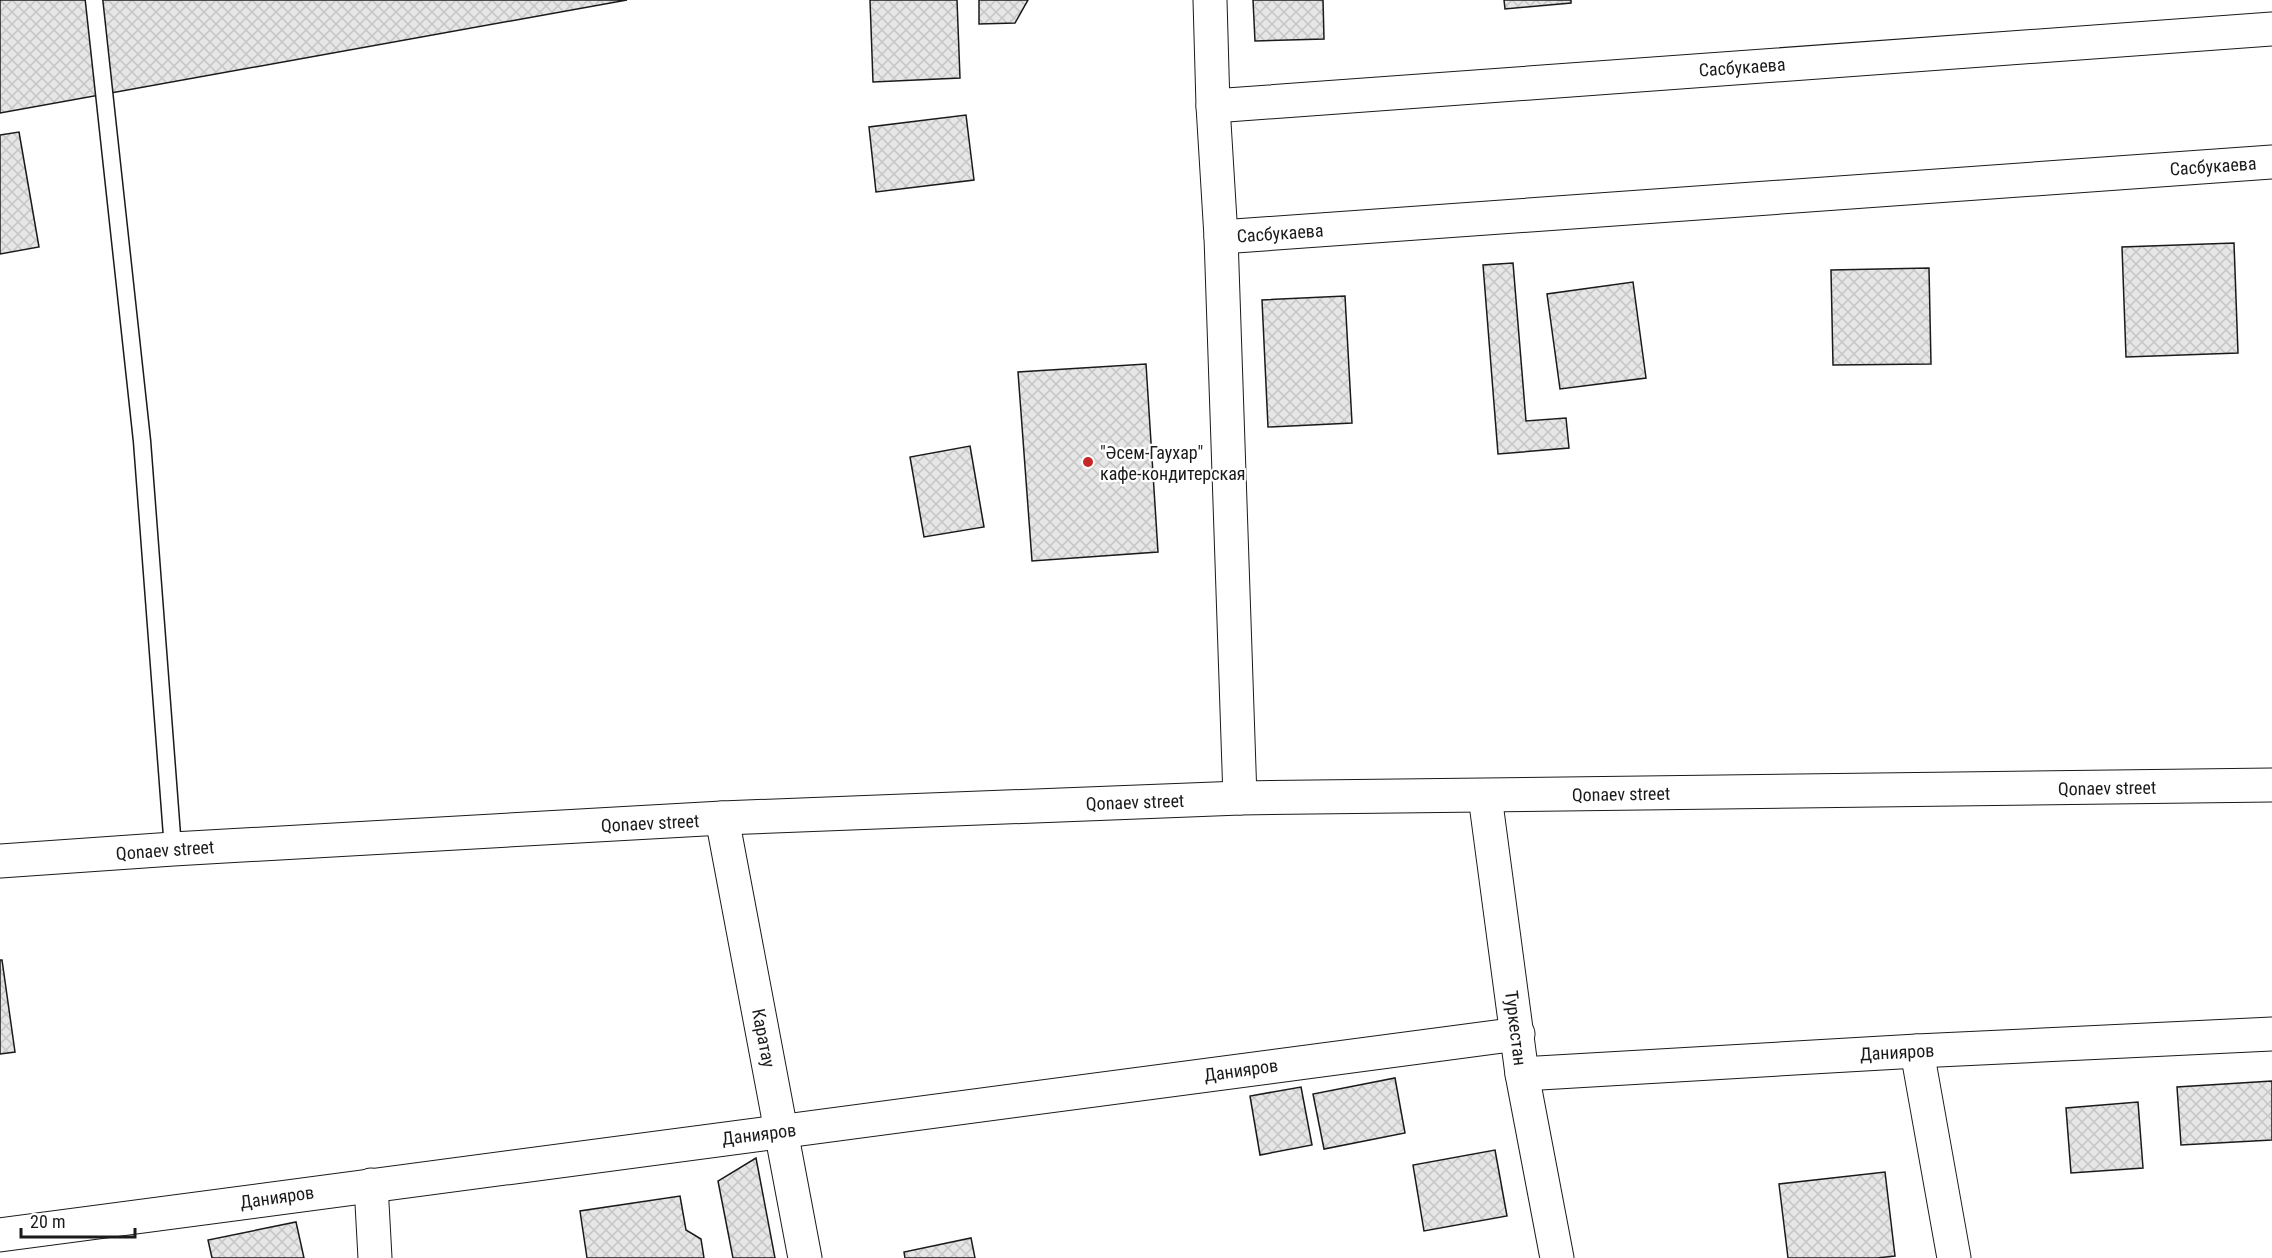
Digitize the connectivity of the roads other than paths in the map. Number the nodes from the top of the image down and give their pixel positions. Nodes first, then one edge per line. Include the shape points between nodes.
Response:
1 (94, 0) edge
2 (1210, 0) edge
3 (2272, 29) edge
4 (1213, 106) junction
5 (2272, 162) edge
6 (1221, 237) junction
7 (2272, 785) edge
8 (1485, 796) junction
9 (1240, 798) junction
10 (722, 818) junction
11 (174, 849) junction
12 (0, 861) edge
13 (1518, 1034) junction
14 (2272, 1034) edge
15 (1917, 1051) junction
16 (1522, 1074) junction
17 (782, 1131) junction
18 (371, 1185) junction
19 (0, 1235) edge
20 (375, 1258) edge
21 (805, 1258) edge
22 (1557, 1258) edge
23 (1954, 1258) edge

1 - 11 lane via 142,441
2 - 4 street
3 - 4 street, Сасбукаева
4 - 6 street
5 - 6 street, Сасбукаева
6 - 9 street
7 - 8 street, Qonaev street
8 - 9 street, Qonaev street
8 - 13 street, Туркестан
9 - 10 street, Qonaev street
10 - 11 street, Qonaev street
10 - 17 street, Каратау
11 - 12 street, Qonaev street
13 - 16 street, Туркестан
13 - 17 street, Данияров
14 - 15 street, Данияров
15 - 16 street, Данияров
15 - 23 street
16 - 22 street, Туркестан
17 - 18 street, Данияров
17 - 21 street, Каратау
18 - 19 street, Данияров
18 - 20 street

